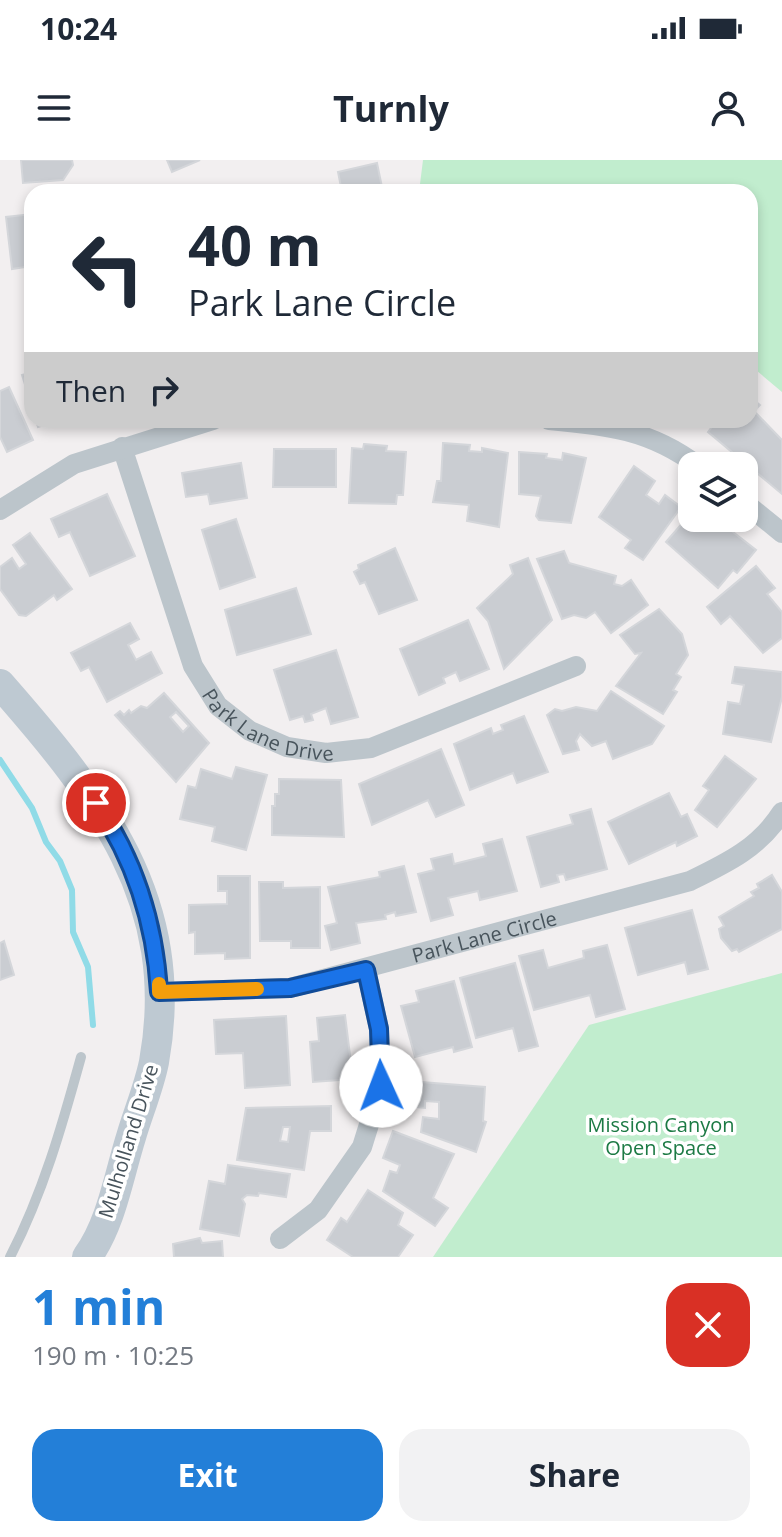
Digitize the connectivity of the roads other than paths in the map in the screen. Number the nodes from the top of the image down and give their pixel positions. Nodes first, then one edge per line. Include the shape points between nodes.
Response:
1 (186, 428) edge
2 (615, 428) edge
3 (122, 447) junction
4 (680, 452) edge
5 (0, 510) edge
6 (758, 513) edge
7 (782, 533) edge
8 (576, 666) dead end
9 (6, 696) edge
10 (782, 812) edge
11 (366, 970) junction
12 (159, 992) junction
13 (81, 1057) dead end
14 (280, 1239) dead end
15 (10, 1257) edge
16 (87, 1257) edge

1 - 3 street
2 - 4 street
3 - 5 street via 74,464
3 - 8 street, Park Lane Drive via 193,666 218,706 250,731 287,747 326,753 371,748
6 - 7 street
9 - 12 main road, Mulholland Drive via 83,783 124,851 147,909
10 - 11 street, Park Lane Circle via 769,832 739,857 690,881
11 - 12 street, Park Lane Circle via 290,988
11 - 14 street via 379,1029 381,1086 362,1147 318,1210
12 - 16 main road, Mulholland Drive via 153,1064 110,1205
13 - 15 lane via 43,1185

